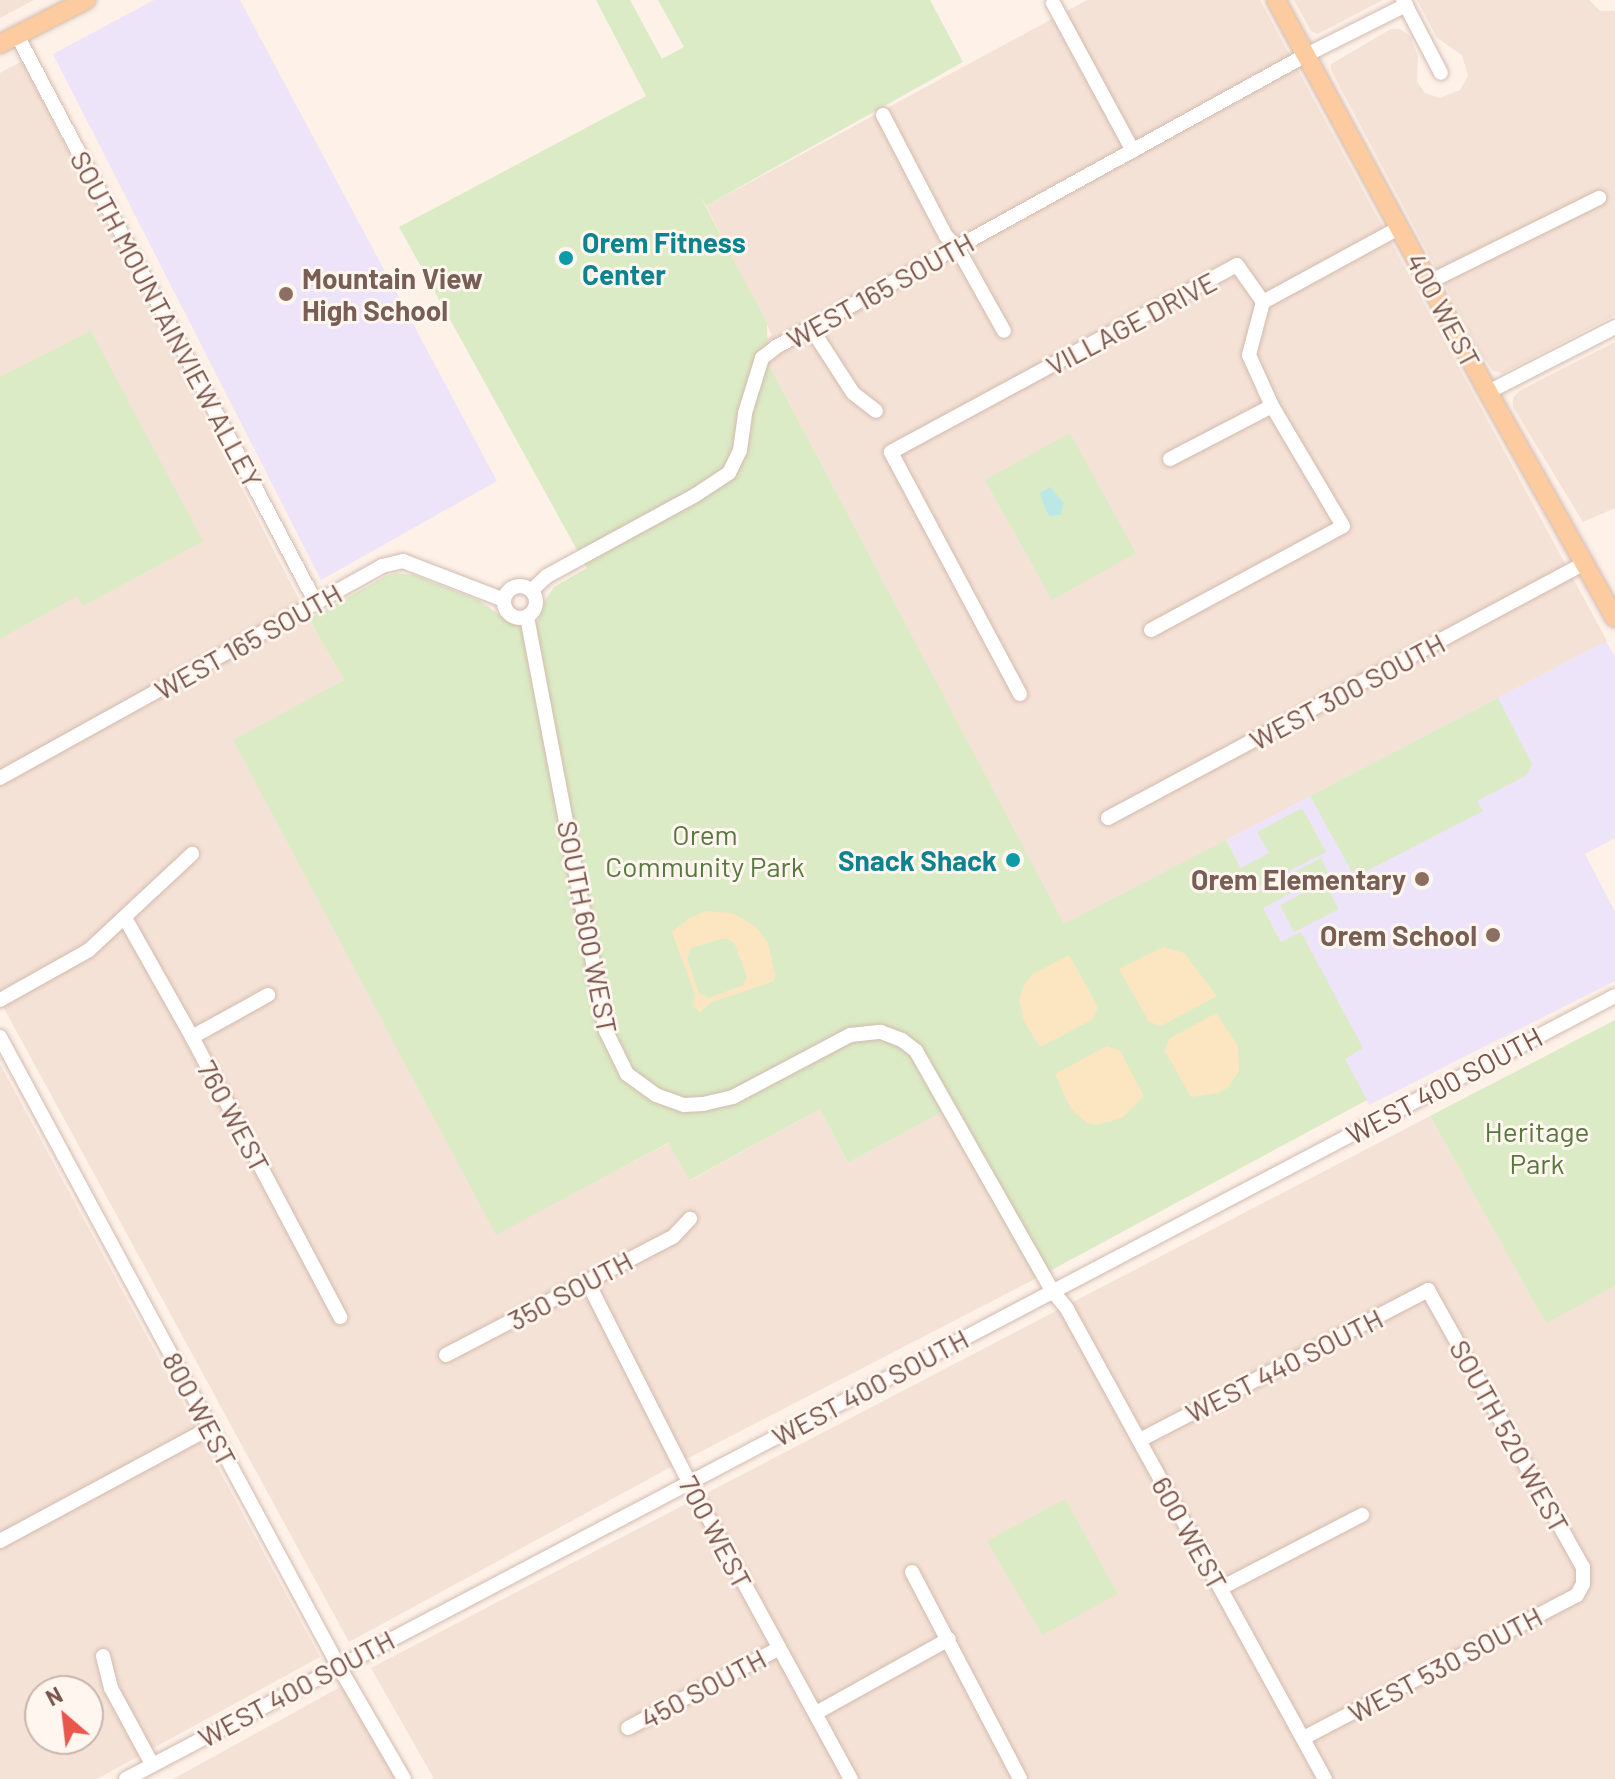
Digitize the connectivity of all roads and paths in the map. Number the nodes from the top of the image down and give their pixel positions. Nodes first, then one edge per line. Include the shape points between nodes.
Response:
1 (86, 0) edge
2 (1276, 0) edge
3 (1404, 2) edge
4 (1053, 3) dead end
5 (8, 40) edge
6 (1306, 55) junction
7 (1441, 73) dead end
8 (883, 115) dead end
9 (1133, 151) junction
10 (1599, 198) dead end
11 (1399, 228) junction
12 (957, 247) junction
13 (1429, 282) junction
14 (1263, 302) junction
15 (1615, 327) edge
16 (811, 328) junction
17 (1004, 331) dead end
18 (1488, 392) junction
19 (1272, 406) junction
20 (876, 411) dead end
21 (1170, 459) dead end
22 (1585, 563) junction
23 (532, 590) junction
24 (504, 600) junction
25 (316, 603) junction
26 (527, 617) junction
27 (1615, 618) edge
28 (1151, 630) dead end
29 (1020, 694) dead end
30 (0, 778) edge
31 (1108, 818) dead end
32 (192, 854) dead end
33 (125, 918) junction
34 (268, 995) dead end
35 (1615, 996) edge
36 (0, 1000) edge
37 (0, 1037) edge
38 (192, 1037) junction
39 (690, 1219) dead end
40 (587, 1281) junction
41 (1051, 1289) junction
42 (1428, 1290) joint
43 (340, 1317) dead end
44 (446, 1355) dead end
45 (210, 1428) junction
46 (1140, 1440) junction
47 (690, 1484) junction
48 (1362, 1515) dead end
49 (0, 1541) edge
50 (912, 1572) dead end
51 (1583, 1584) joint
52 (1221, 1588) junction
53 (949, 1639) junction
54 (778, 1649) junction
55 (103, 1656) dead end
56 (338, 1665) junction
57 (816, 1713) junction
58 (628, 1728) dead end
59 (1303, 1738) junction
60 (152, 1764) junction
61 (126, 1779) edge
62 (404, 1779) edge
63 (851, 1779) edge
64 (1020, 1779) edge
65 (1325, 1779) edge

1 - 5 main road
2 - 6 main road, 400 WEST
3 - 6 street, WEST 165 SOUTH
3 - 7 street
4 - 9 street
5 - 25 street, SOUTH MOUNTAINVIEW ALLEY
6 - 9 street, WEST 165 SOUTH
6 - 11 main road, 400 WEST
8 - 12 street via 946,236
9 - 12 street, WEST 165 SOUTH
10 - 13 street
11 - 13 main road, 400 WEST
11 - 14 street, VILLAGE DRIVE
12 - 16 street, WEST 165 SOUTH
12 - 17 street
13 - 18 main road, 400 WEST
14 - 19 street via 1249,355
14 - 29 street, VILLAGE DRIVE via 1237,265 891,452
15 - 18 street
16 - 20 street via 853,393
16 - 23 street, WEST 165 SOUTH via 762,358 740,450 729,473 547,576
18 - 22 main road, 400 WEST
19 - 21 street
19 - 28 street via 1343,526
22 - 27 main road, 400 WEST
22 - 31 street, WEST 300 SOUTH
23 - 24 street, WEST 165 SOUTH via 515,586
23 - 26 street via 537,603
24 - 25 street, WEST 165 SOUTH via 403,561 382,566
24 - 26 street, WEST 165 SOUTH via 512,616
25 - 30 street, WEST 165 SOUTH
26 - 41 street, SOUTH 600 WEST via 606,1031 627,1074 645,1090 675,1102 715,1103 850,1035 881,1032 902,1040 924,1060
32 - 33 street
33 - 36 street via 89,950
33 - 38 street, 760 WEST
34 - 38 street
35 - 41 street, WEST 400 SOUTH
37 - 45 street, 800 WEST
38 - 43 street, 760 WEST
39 - 40 street, 350 SOUTH via 673,1237
40 - 44 street, 350 SOUTH
40 - 47 street, 700 WEST
41 - 46 street, 600 WEST
41 - 47 street, WEST 400 SOUTH
42 - 46 street, WEST 440 SOUTH
42 - 51 street, SOUTH 520 WEST via 1583,1567
45 - 49 street
45 - 56 street, 800 WEST
46 - 52 street, 600 WEST
47 - 54 street, 700 WEST
47 - 56 street, WEST 400 SOUTH
48 - 52 street
50 - 53 street
51 - 59 street, WEST 530 SOUTH via 1577,1595
52 - 59 street, 600 WEST
53 - 57 street
53 - 64 street
54 - 57 street, 700 WEST
54 - 58 street, 450 SOUTH
55 - 60 street via 111,1688
56 - 60 street, WEST 400 SOUTH
56 - 62 street, 800 WEST
57 - 63 street, 700 WEST
59 - 65 street, 600 WEST
60 - 61 street, WEST 400 SOUTH

